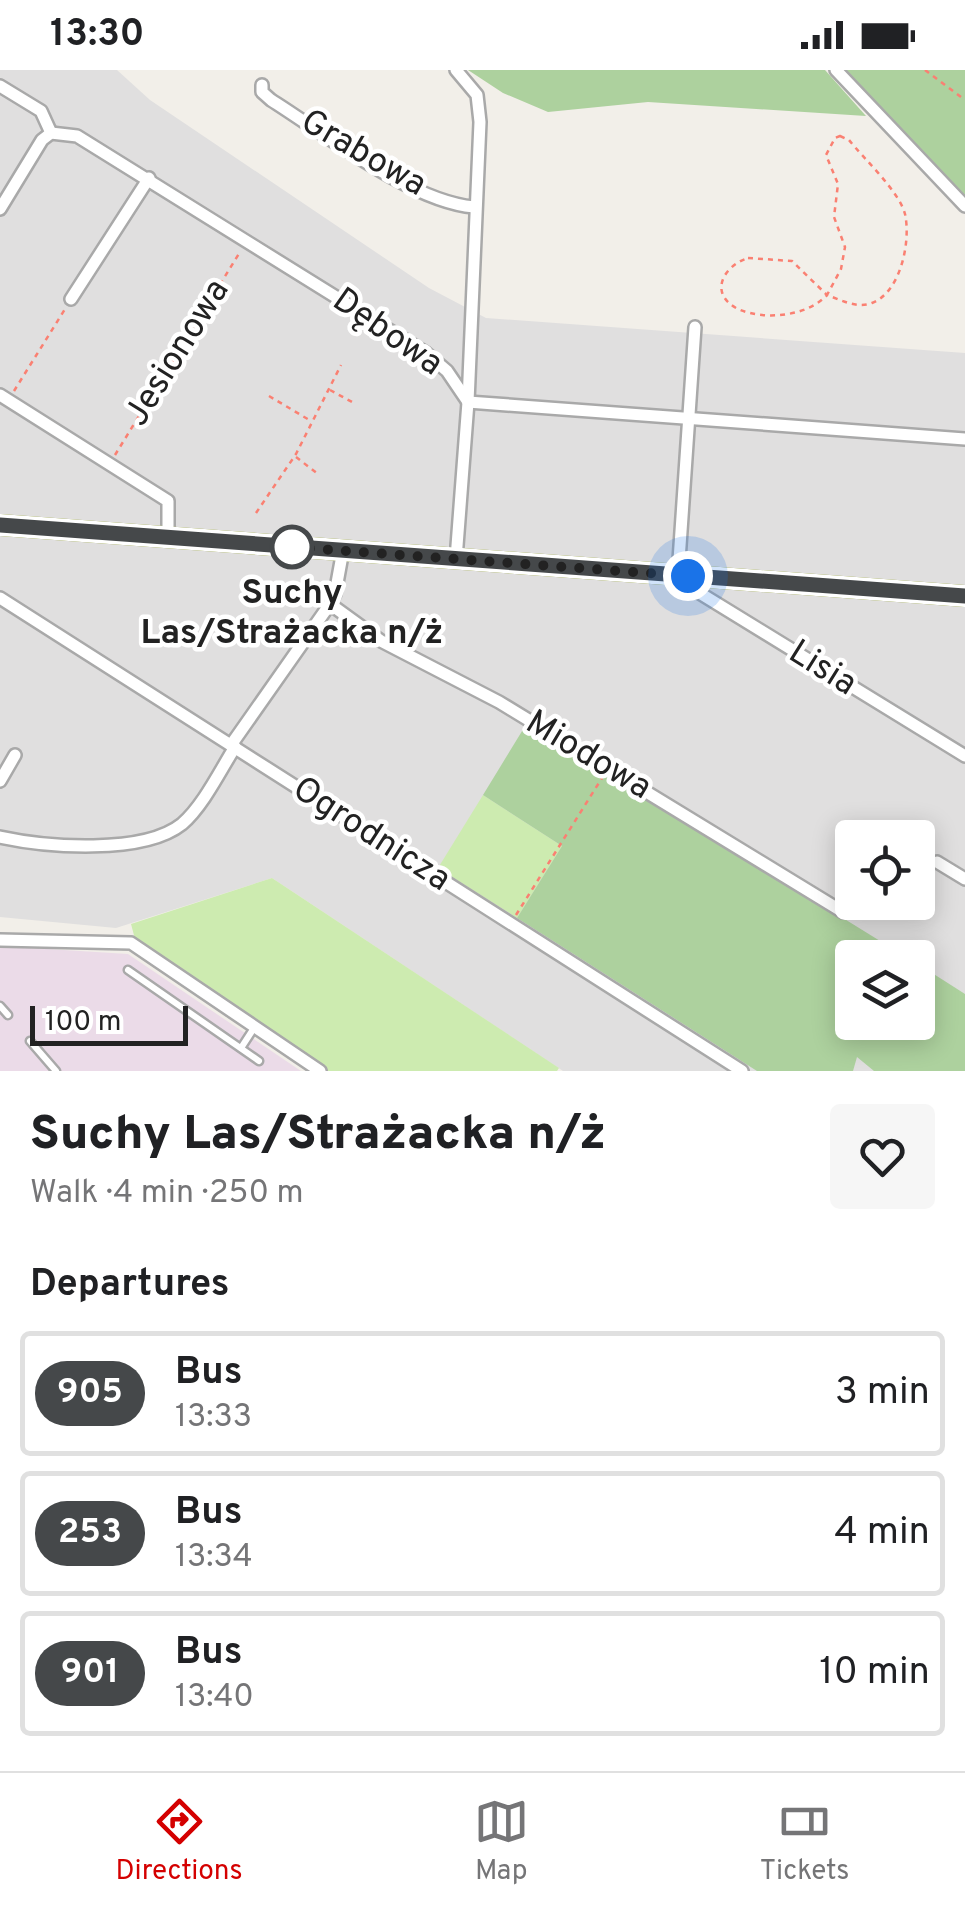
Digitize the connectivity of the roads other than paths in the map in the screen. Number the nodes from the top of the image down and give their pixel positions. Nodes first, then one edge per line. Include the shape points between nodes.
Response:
1 (456, 70) edge
2 (836, 70) edge
3 (0, 86) edge
4 (262, 86) dead end
5 (51, 133) junction
6 (149, 178) junction
7 (965, 206) edge
8 (474, 208) junction
9 (0, 209) edge
10 (247, 240) junction
11 (240, 252) road end
12 (72, 299) road end
13 (695, 327) dead end
14 (4, 398) edge
15 (468, 402) junction
16 (688, 419) junction
17 (965, 438) edge
18 (0, 525) edge
19 (168, 538) junction
20 (343, 550) junction
21 (456, 559) junction
22 (683, 575) junction
23 (965, 596) edge
24 (0, 598) edge
25 (330, 604) junction
26 (233, 746) junction
27 (15, 756) dead end
28 (965, 756) edge
29 (0, 781) edge
30 (0, 837) edge
31 (938, 862) dead end
32 (965, 879) edge
33 (835, 907) edge
34 (0, 940) edge
35 (128, 970) dead end
36 (0, 1006) edge
37 (8, 1016) dead end
38 (255, 1027) junction
39 (30, 1041) dead end
40 (241, 1048) junction
41 (259, 1061) dead end
42 (56, 1071) edge
43 (320, 1071) edge
44 (742, 1071) edge

1 - 8 street, Grabowa via 479,103
2 - 7 street
3 - 5 street via 41,111
4 - 8 street, Grabowa via 271,100 412,188
5 - 6 street, Dębowa via 77,136
5 - 9 street
6 - 10 street, Dębowa
6 - 12 street
8 - 15 street, Grabowa
10 - 11 street, Jesionowa
10 - 15 street, Dębowa via 426,353
13 - 16 street
14 - 19 street via 168,501
15 - 16 street, Dębowa
15 - 21 street, Grabowa
16 - 17 street, Dębowa
16 - 22 street
18 - 19 street
19 - 20 street
20 - 21 street
20 - 25 street
21 - 22 street
22 - 23 street
22 - 28 street, Lisia via 694,590
24 - 26 street, Ogrodnicza
25 - 26 street
25 - 33 street, Miodowa via 380,640 499,702
26 - 30 street via 186,821 155,838 70,844
26 - 44 street, Ogrodnicza
27 - 29 street
31 - 32 street
34 - 38 street via 131,943
35 - 40 lane
36 - 37 lane
38 - 40 lane
38 - 43 street
39 - 42 lane
40 - 41 lane

